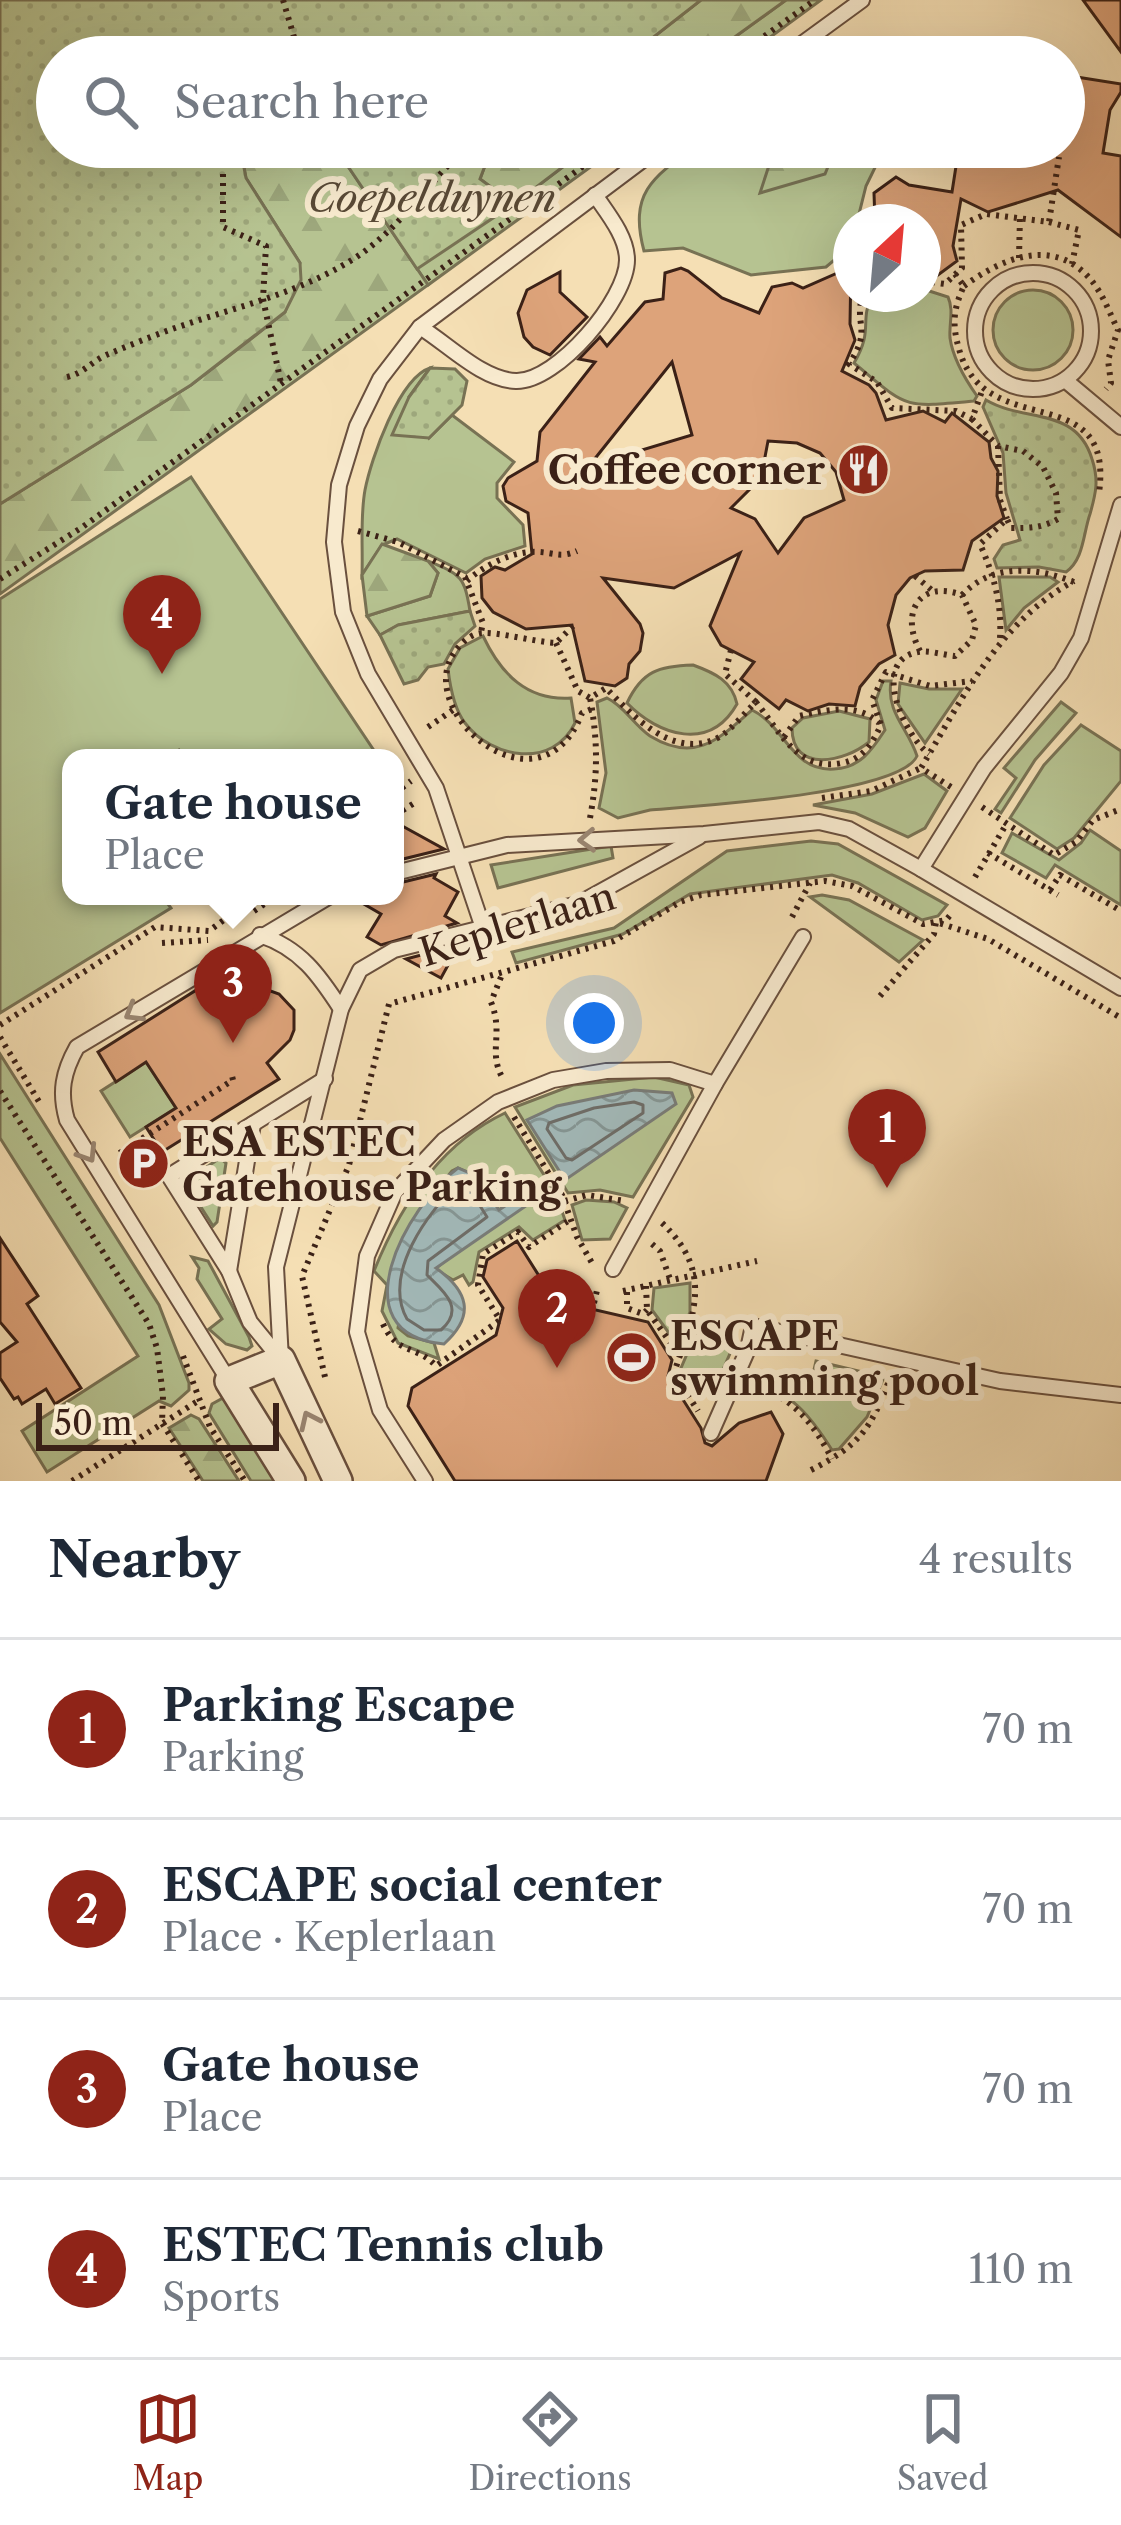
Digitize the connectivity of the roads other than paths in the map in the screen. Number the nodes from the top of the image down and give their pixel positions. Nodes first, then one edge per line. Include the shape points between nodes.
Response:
1 (862, 0) edge
2 (813, 36) edge
3 (632, 168) edge
4 (595, 195) junction
5 (421, 327) junction
6 (1066, 380) junction
7 (1121, 427) edge
8 (1121, 505) edge
9 (704, 834) junction
10 (458, 855) junction
11 (920, 868) junction
12 (404, 870) edge
13 (314, 905) edge
14 (483, 928) junction
15 (260, 935) junction
16 (803, 937) road end
17 (1121, 988) edge
18 (341, 1009) junction
19 (326, 1078) junction
20 (715, 1084) junction
21 (253, 1124) junction
22 (613, 1269) dead end
23 (229, 1271) junction
24 (280, 1360) junction
25 (229, 1382) junction
26 (1121, 1395) edge
27 (711, 1432) road end
28 (291, 1481) edge
29 (338, 1481) edge
30 (425, 1481) edge

1 - 2 lane
3 - 4 lane, Keplerlaan
4 - 5 lane, Keplerlaan
4 - 5 lane via 627,254 626,281 566,359 538,378 512,381
5 - 10 lane, Keplerlaan via 380,379 357,426 335,532 343,612 368,674 436,788
6 - 6 lane via 1089,348 1087,309 1076,292 1041,273 1002,281 974,327 983,362 1012,386 1049,388
6 - 7 lane
8 - 11 lane via 1081,638
9 -> 10 lane
9 - 11 lane, Keplerlaan via 819,822
9 - 14 lane, Keplerlaan via 578,904
10 - 12 lane
10 - 14 lane, Keplerlaan
11 - 17 lane, Keplerlaan
13 - 15 lane
14 - 18 lane, Keplerlaan via 394,950 360,970
15 - 18 lane via 314,967
15 -> 25 lane via 77,1047 61,1100
16 - 20 lane
18 - 19 lane, Keplerlaan
19 - 21 lane, Keplerlaan
19 - 24 lane, Keplerlaan via 276,1267
20 - 22 lane
20 - 30 lane via 670,1070 553,1080 444,1140 395,1192 367,1256 358,1332 380,1410
21 - 23 lane
21 - 23 lane, Keplerlaan via 169,1176
23 - 24 lane, Keplerlaan via 250,1322
24 - 25 street
29 -> 24 street, Keplerlaan
25 - 28 street
26 - 27 lane via 1000,1381 753,1326

